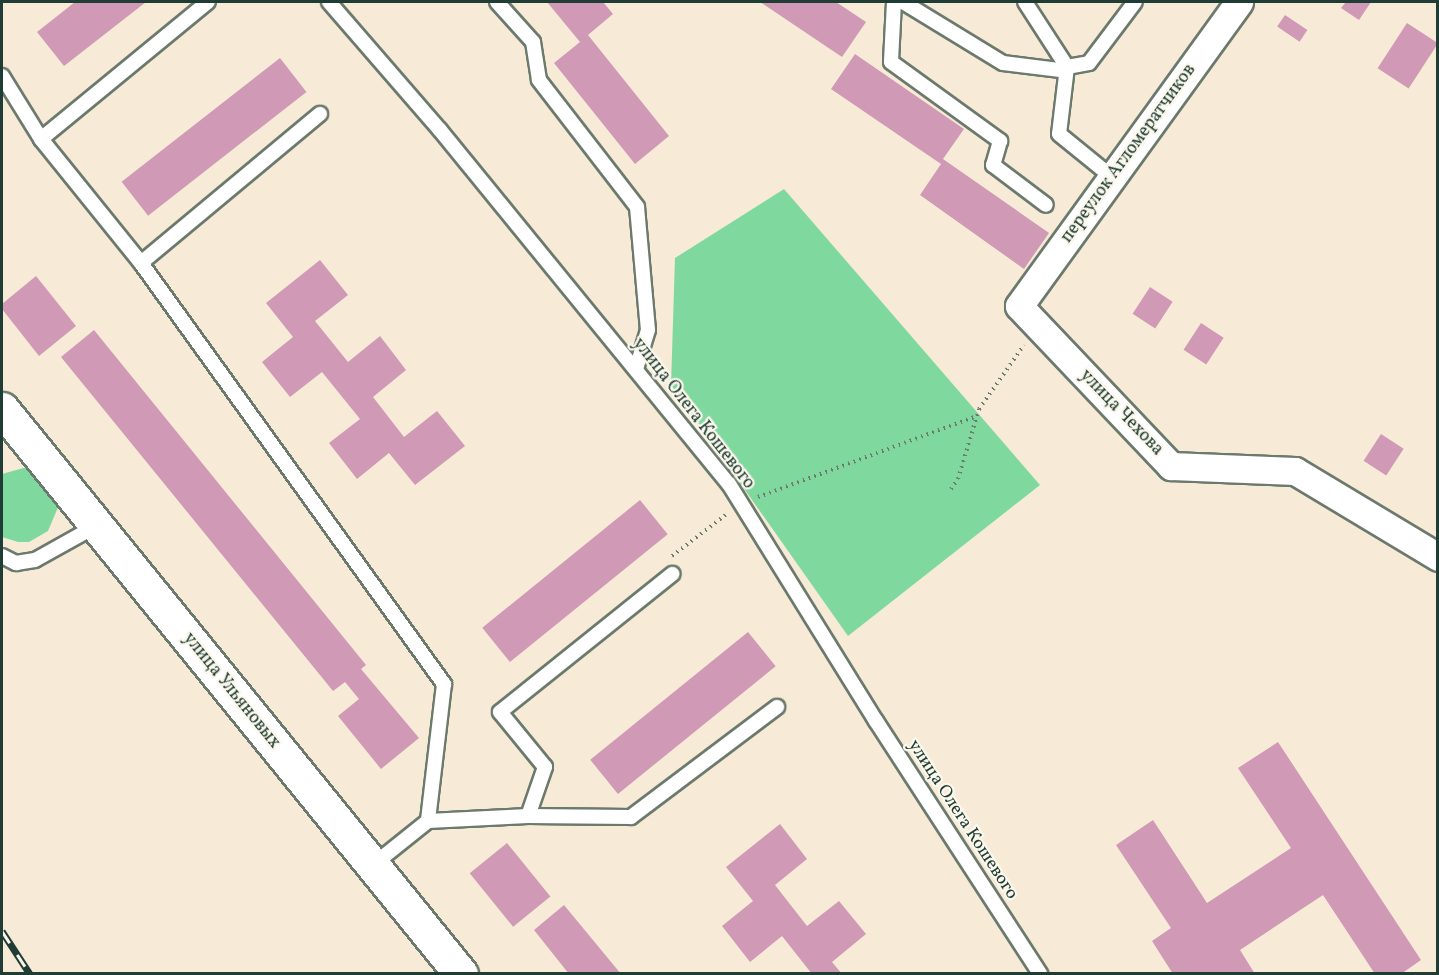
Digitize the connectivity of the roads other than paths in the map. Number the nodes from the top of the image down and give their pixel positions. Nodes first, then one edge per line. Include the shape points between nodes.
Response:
1 (208, 2) edge
2 (328, 2) edge
3 (496, 2) edge
4 (894, 2) edge
5 (903, 2) edge
6 (1025, 2) edge
7 (1135, 2) edge
8 (1239, 2) edge
9 (1067, 69) junction
10 (2, 76) edge
11 (320, 114) dead end
12 (41, 139) junction
13 (1112, 177) junction
14 (1046, 205) dead end
15 (141, 263) junction
16 (1019, 306) joint
17 (636, 369) junction
18 (6, 424) edge
19 (96, 526) junction
20 (2, 556) edge
21 (1437, 557) edge
22 (672, 574) road end
23 (777, 707) dead end
24 (528, 816) junction
25 (428, 821) junction
26 (373, 865) junction
27 (460, 974) edge
28 (1040, 974) edge

1 - 12 lane
2 - 17 lane, улица Олега Кошевого via 440,130
3 - 17 lane via 533,42 539,80 637,207 648,330
4 - 14 lane via 891,62 1000,141 993,165
5 - 9 lane via 1003,63
6 - 9 lane
7 - 9 lane via 1089,63
8 - 13 street, переулок Агломератчиков
9 - 13 lane via 1059,134
10 - 12 lane
11 - 15 lane
12 - 15 lane
13 - 16 street, переулок Агломератчиков
15 - 25 lane via 444,684
16 - 21 street, улица Чехова via 1172,466 1295,471
17 - 28 lane, улица Олега Кошевого via 741,503
18 - 19 street, улица Ульяновых
19 - 20 lane via 35,560 16,563
19 - 26 street, улица Ульяновых
22 - 24 lane via 500,712 545,767
23 - 24 lane via 631,817
24 - 25 lane
25 - 26 lane
26 - 27 street, улица Ульяновых

